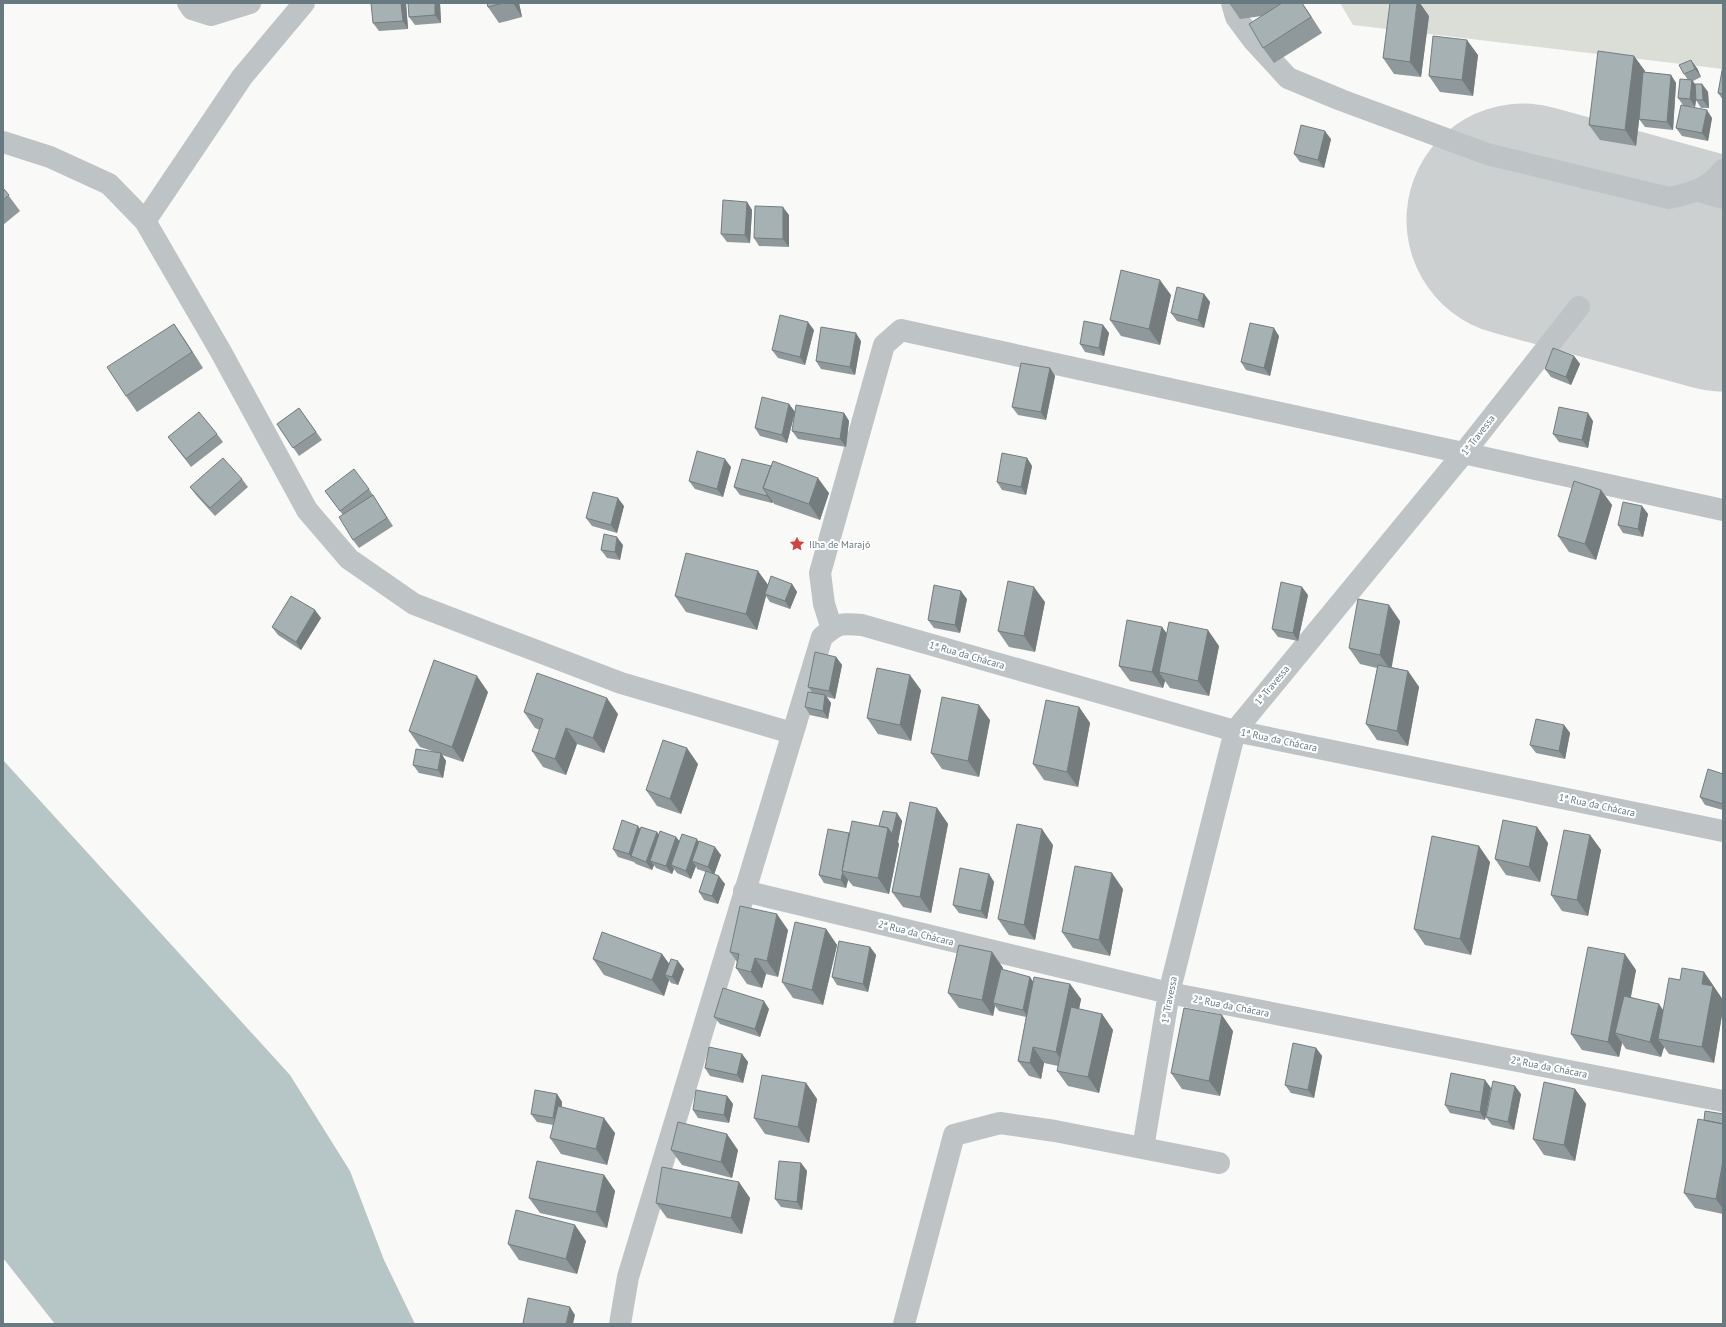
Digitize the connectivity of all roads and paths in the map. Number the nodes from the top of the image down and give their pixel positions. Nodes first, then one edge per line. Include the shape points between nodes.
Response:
1 (188, 3) edge
2 (250, 3) edge
3 (304, 3) edge
4 (1232, 3) edge
5 (3, 142) edge
6 (1723, 170) edge
7 (1698, 191) junction
8 (1723, 198) edge
9 (145, 221) junction
10 (1579, 307) dead end
11 (1463, 454) junction
12 (1723, 510) edge
13 (837, 626) junction
14 (1235, 731) junction
15 (792, 733) junction
16 (1723, 831) edge
17 (744, 891) junction
18 (1169, 993) junction
19 (1723, 1101) edge
20 (1143, 1148) junction
21 (1219, 1163) dead end
22 (620, 1324) edge
23 (904, 1324) edge

1 - 2 street via 192,9 211,15
3 - 9 street via 242,78
4 - 7 street via 1236,17 1253,40 1288,78 1341,100 1487,154 1669,198
5 - 9 street via 50,158 108,184
6 - 7 street via 1719,176
7 - 8 street
9 - 15 street via 221,352 306,510 349,559 414,604 621,683
10 - 11 street, 1ª Travessa
11 - 12 street
11 - 13 street via 901,330 884,345 820,573 824,604
11 - 14 street, 1ª Travessa
13 - 14 street, 1ª Rua da Chácara via 870,627
13 - 15 street via 822,637
14 - 16 street, 1ª Rua da Chácara
14 - 18 street, 1ª Travessa
15 - 17 street
17 - 18 street, 2ª Rua da Chácara
17 - 22 street via 628,1277
18 - 19 street, 2ª Rua da Chácara
18 - 20 street, 1ª Travessa
20 - 21 street
20 - 23 street via 1000,1123 954,1136

